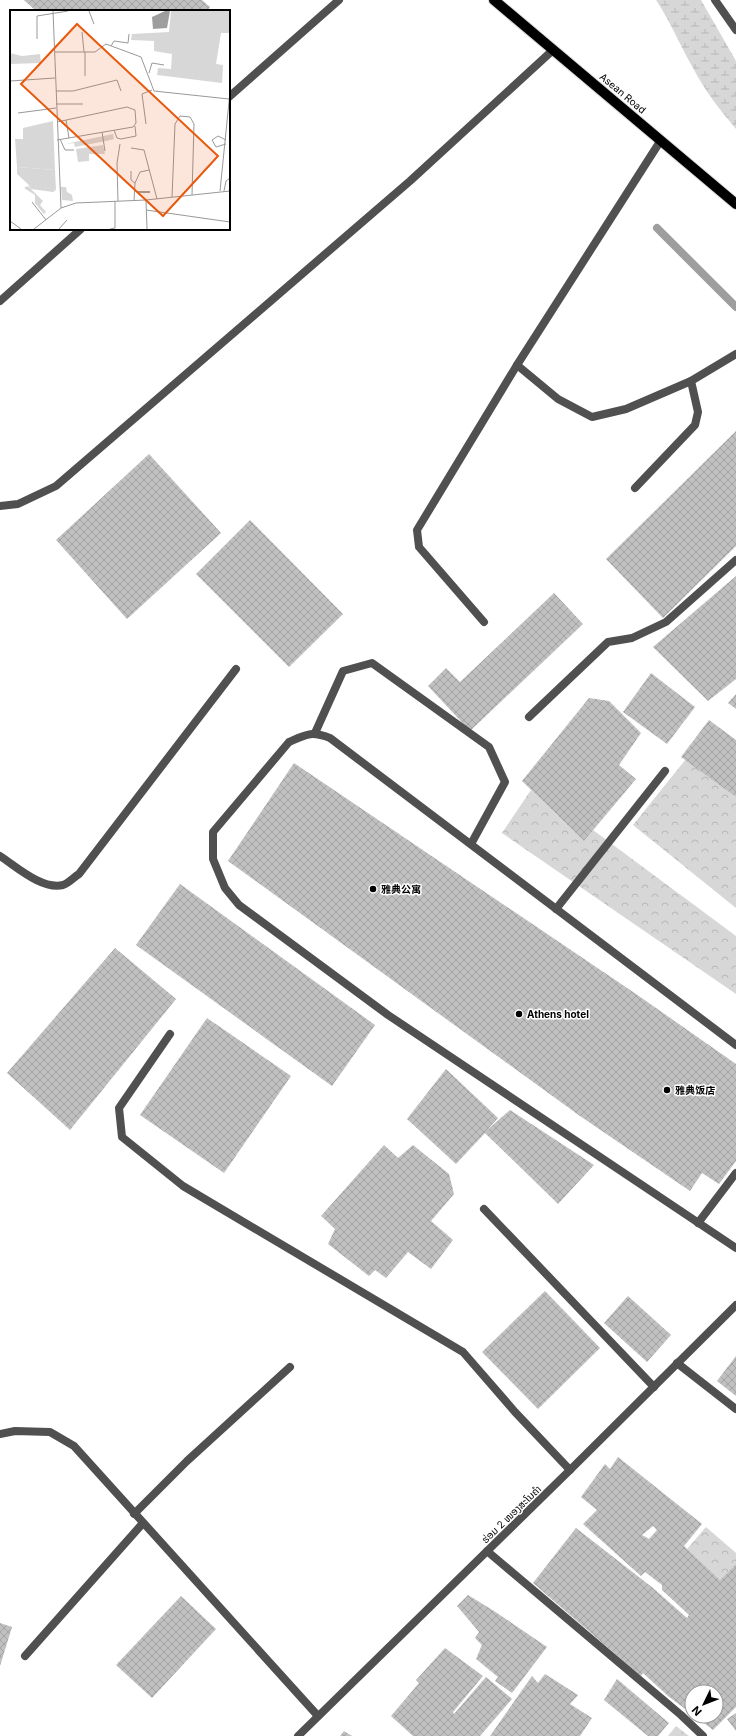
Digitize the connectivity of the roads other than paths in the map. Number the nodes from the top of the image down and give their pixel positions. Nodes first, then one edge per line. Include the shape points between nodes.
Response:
1 (339, 0) edge
2 (494, 0) edge
3 (715, 0) edge
4 (736, 30) edge
5 (553, 50) junction
6 (230, 96) edge
7 (661, 140) junction
8 (736, 203) edge
9 (80, 230) edge
10 (0, 301) edge
11 (736, 354) edge
12 (517, 365) junction
13 (691, 381) junction
14 (635, 488) dead end
15 (0, 506) edge
16 (736, 560) edge
17 (484, 622) dead end
18 (236, 669) dead end
19 (529, 717) dead end
20 (315, 733) junction
21 (665, 771) dead end
22 (471, 844) junction
23 (0, 856) edge
24 (556, 909) junction
25 (170, 1034) dead end
26 (736, 1045) edge
27 (736, 1173) edge
28 (484, 1209) dead end
29 (698, 1223) junction
30 (736, 1248) edge
31 (736, 1305) edge
32 (677, 1362) junction
33 (290, 1368) dead end
34 (654, 1387) junction
35 (736, 1409) edge
36 (0, 1434) edge
37 (570, 1470) junction
38 (134, 1514) junction
39 (143, 1523) junction
40 (487, 1551) junction
41 (25, 1656) dead end
42 (318, 1716) junction
43 (298, 1736) edge
44 (704, 1736) edge

1 - 6 street
2 - 5 main road, Asean Road
3 - 4 street
5 - 7 main road, Asean Road
5 - 15 street via 410,181 56,486 18,504
7 - 8 main road, Asean Road
7 - 12 street
9 - 10 street
11 - 13 street
12 - 13 street via 558,399 592,417 626,410
12 - 17 street via 417,530 419,547
13 - 14 street via 698,412 695,426
16 - 19 street via 666,622 632,638 608,642
18 - 23 street via 79,874 65,884 53,886 38,881
20 - 22 street via 330,738
20 - 22 street via 343,671 372,663 489,747 505,782
20 - 29 street via 289,742 213,832 213,859 225,888 238,905 388,1015
21 - 24 street
22 - 24 street
24 - 26 street
25 - 37 street via 119,1108 122,1137 183,1186 463,1352
27 - 29 street
28 - 34 street
29 - 30 street
31 - 32 street, ຮ່ອມ 2 ໜອງສະໂນຄໍາ
32 - 34 street, ຮ່ອມ 2 ໜອງສະໂນຄໍາ
32 - 35 street
33 - 38 street
34 - 37 street, ຮ່ອມ 2 ໜອງສະໂນຄໍາ
36 - 38 street via 14,1431 50,1432 74,1446
37 - 40 street, ຮ່ອມ 2 ໜອງສະໂນຄໍາ
38 - 39 street
39 - 41 street
39 - 42 street
40 - 42 street, ຮ່ອມ 2 ໜອງສະໂນຄໍາ
40 - 44 street
42 - 43 street, ຮ່ອມ 2 ໜອງສະໂນຄໍາ

